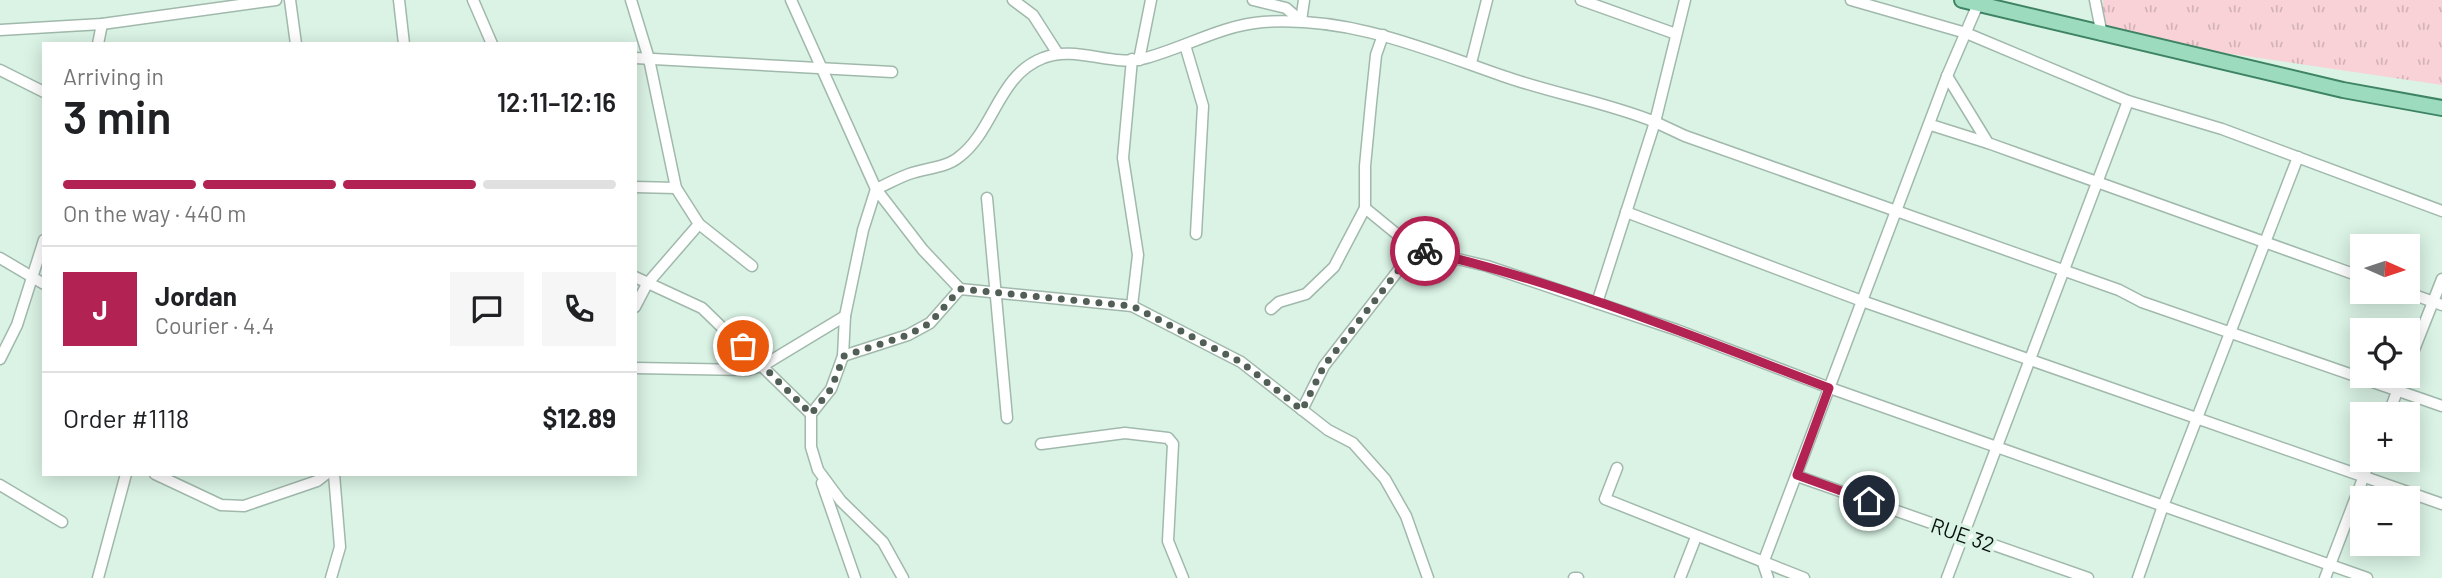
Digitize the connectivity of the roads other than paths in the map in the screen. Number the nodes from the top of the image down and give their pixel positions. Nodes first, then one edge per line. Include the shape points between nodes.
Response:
1 (270, 0) edge
2 (290, 0) edge
3 (399, 0) edge
4 (473, 0) edge
5 (631, 0) edge
6 (791, 0) edge
7 (1013, 0) edge
8 (1152, 0) edge
9 (1253, 0) edge
10 (1304, 0) edge
11 (1487, 0) edge
12 (1581, 0) edge
13 (1685, 0) edge
14 (1851, 0) edge
15 (1962, 0) edge
16 (2095, 0) edge
17 (1885, 4) edge
18 (1978, 4) junction
19 (1301, 21) junction
20 (102, 23) junction
21 (0, 30) edge
22 (1966, 33) junction
23 (1676, 34) junction
24 (1383, 35) junction
25 (2102, 35) junction
26 (98, 42) edge
27 (296, 42) edge
28 (404, 42) edge
29 (491, 42) edge
30 (1185, 45) junction
31 (1058, 54) junction
32 (637, 58) edge
33 (649, 58) junction
34 (1136, 59) junction
35 (1471, 63) junction
36 (823, 68) junction
37 (0, 70) edge
38 (892, 72) dead end
39 (1947, 76) junction
40 (42, 91) edge
41 (2128, 101) junction
42 (2442, 108) edge
43 (1655, 122) junction
44 (1931, 125) junction
45 (1988, 143) junction
46 (2298, 158) junction
47 (2097, 183) junction
48 (637, 187) edge
49 (676, 188) junction
50 (876, 189) junction
51 (987, 198) dead end
52 (1365, 208) junction
53 (1896, 211) junction
54 (2442, 211) edge
55 (1626, 212) junction
56 (699, 224) junction
57 (1196, 234) dead end
58 (2266, 243) junction
59 (42, 246) edge
60 (1415, 249) junction
61 (0, 258) edge
62 (752, 266) dead end
63 (2062, 271) junction
64 (2350, 273) edge
65 (32, 277) junction
66 (637, 278) edge
67 (2442, 279) edge
68 (42, 283) edge
69 (647, 284) junction
70 (960, 289) junction
71 (997, 291) junction
72 (2420, 297) edge
73 (1863, 300) junction
74 (637, 302) edge
75 (1597, 303) junction
76 (2437, 303) edge
77 (1132, 306) junction
78 (1271, 309) dead end
79 (845, 316) junction
80 (2231, 333) junction
81 (2420, 339) edge
82 (844, 356) junction
83 (0, 359) edge
84 (2031, 359) junction
85 (764, 365) junction
86 (637, 368) edge
87 (1829, 388) junction
88 (2398, 390) junction
89 (2393, 402) edge
90 (2442, 406) edge
91 (1302, 410) junction
92 (811, 414) junction
93 (1007, 418) dead end
94 (2197, 418) junction
95 (1041, 444) dead end
96 (1995, 447) junction
97 (1616, 468) dead end
98 (818, 470) junction
99 (2366, 472) edge
100 (1797, 475) junction
101 (125, 476) edge
102 (159, 476) edge
103 (323, 476) edge
104 (334, 476) edge
105 (2364, 476) junction
106 (0, 485) edge
107 (2442, 503) edge
108 (2163, 506) junction
109 (62, 522) dead end
110 (1964, 534) junction
111 (1696, 537) junction
112 (1763, 563) junction
113 (2330, 565) junction
114 (98, 578) edge
115 (331, 578) edge
116 (855, 578) edge
117 (903, 578) edge
118 (1183, 578) edge
119 (1428, 578) edge
120 (1680, 578) edge
121 (1768, 578) edge
122 (1804, 578) edge
123 (1947, 578) edge
124 (2088, 578) edge
125 (2138, 578) edge
126 (2325, 578) edge
127 (2367, 578) edge

1 - 20 street
2 - 27 street
3 - 28 street
4 - 29 street
5 - 33 street
6 - 36 street
7 - 31 street via 1033,15
8 - 34 street
9 - 19 street via 1286,8
10 - 19 street
11 - 35 street
12 - 23 street
13 - 23 street
14 - 17 street
15 - 18 main road
16 - 25 street
17 - 22 street
18 - 22 street
18 - 25 main road
19 - 24 street
19 - 30 street via 1260,22
20 - 21 street
20 - 26 street
22 - 39 street
22 - 41 street
23 - 43 street
24 - 35 street
24 - 52 street via 1370,116
25 - 42 main road
30 - 34 street
30 - 57 street via 1203,106
31 - 34 street
31 - 50 street via 1041,58 1021,73 999,97 976,141 958,159
32 - 33 street
33 - 36 street
33 - 49 street
34 - 77 street via 1123,158 1138,255
35 - 43 street
36 - 38 street
36 - 50 street
37 - 40 street
39 - 44 street
39 - 45 street
41 - 46 street
41 - 47 street
43 - 53 street
43 - 55 street
44 - 45 street
44 - 53 street
45 - 47 street
46 - 54 street
46 - 58 street
47 - 58 street
47 - 63 street
48 - 49 street
49 - 56 street
50 - 70 street
50 - 79 street
51 - 71 street
52 - 60 street
52 - 78 street via 1334,267 1306,294
53 - 63 street
53 - 73 street
55 - 73 street
55 - 75 street
56 - 62 street
56 - 69 street
58 - 64 street
58 - 80 street
59 - 65 street
60 - 75 street via 1487,266
60 - 91 street via 1324,366
61 - 65 street
63 - 80 street
63 - 84 street
65 - 68 street
65 - 83 street
66 - 69 street
67 - 76 street
69 - 74 street
69 - 85 street via 702,308
70 - 71 street
70 - 82 street via 930,323
71 - 77 street
71 - 93 street
72 - 76 street
73 - 84 street
73 - 87 street
75 - 87 street
76 - 81 street
77 - 91 street via 1241,362
79 - 82 street
79 - 85 street
80 - 88 street
80 - 94 street
82 - 92 street via 831,389
84 - 94 street
84 - 96 street
85 - 86 street via 748,370
85 - 92 street
87 - 96 street
87 - 100 street
88 - 89 street
88 - 90 street
91 - 119 street via 1353,443 1385,479 1406,516
92 - 98 street via 811,447
94 - 105 street
94 - 108 street
95 - 118 street via 1125,433 1168,438 1172,444 1168,541
96 - 108 street
96 - 110 street
97 - 111 street via 1605,499
98 - 116 street
98 - 117 street via 841,501 883,542
99 - 105 street
100 - 110 street, RUE 32
100 - 112 street
101 - 114 street
102 - 103 street via 221,505 244,506
104 - 115 street via 340,547
105 - 107 street
105 - 113 street
106 - 109 street
108 - 113 street
108 - 125 street
110 - 123 street
110 - 124 street, RUE 32
111 - 112 street
111 - 120 street
112 - 121 street
112 - 122 street
113 - 126 street
113 - 127 street

